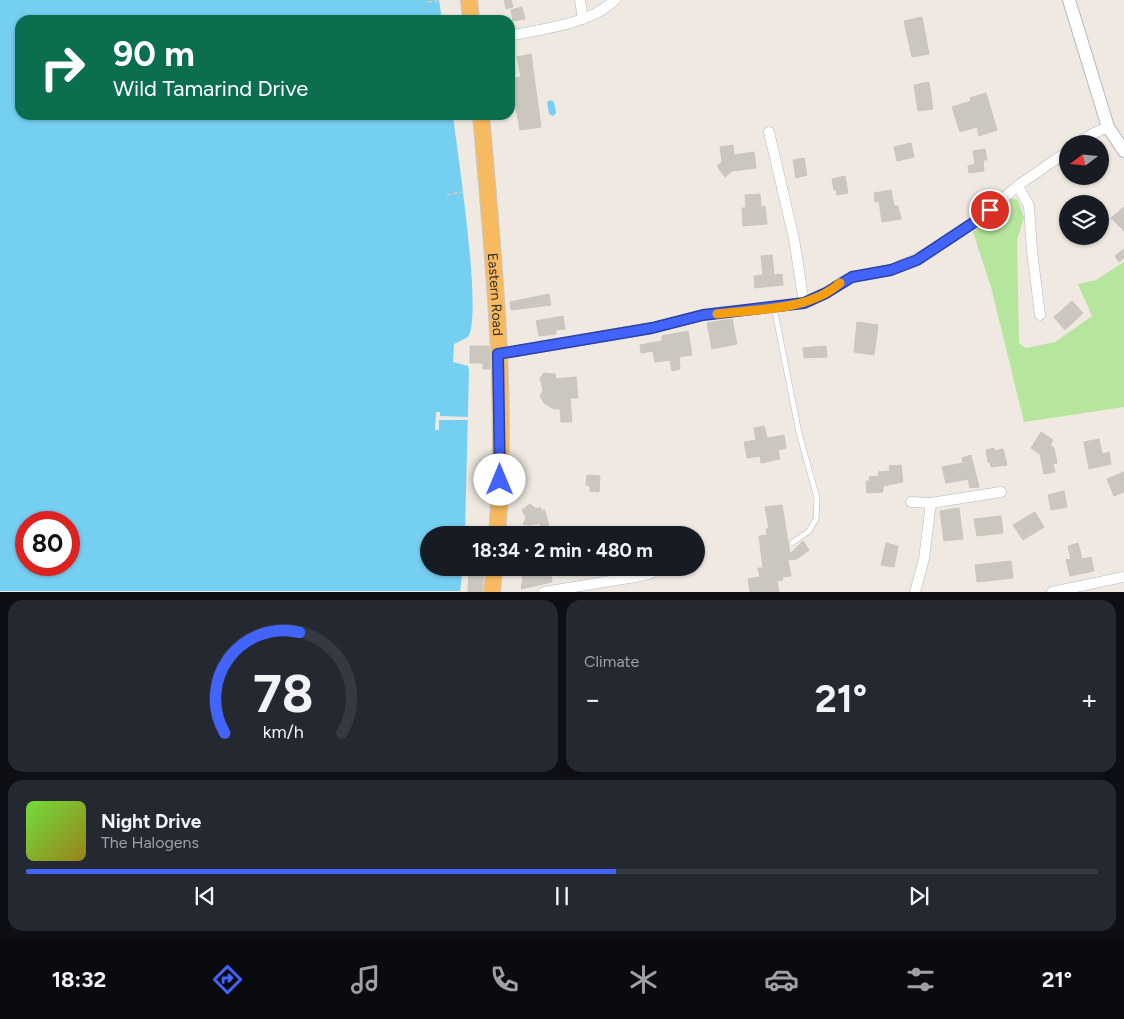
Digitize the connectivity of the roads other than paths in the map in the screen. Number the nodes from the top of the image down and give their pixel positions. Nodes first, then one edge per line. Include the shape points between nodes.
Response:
1 (469, 0) edge
2 (580, 0) edge
3 (615, 0) edge
4 (1069, 0) edge
5 (471, 15) edge
6 (583, 19) junction
7 (515, 35) edge
8 (481, 120) edge
9 (1108, 127) junction
10 (769, 132) dead end
11 (1091, 135) edge
12 (1124, 151) edge
13 (1059, 157) edge
14 (1018, 186) junction
15 (804, 303) junction
16 (774, 307) junction
17 (1040, 315) dead end
18 (498, 354) junction
19 (1002, 492) dead end
20 (911, 502) dead end
21 (931, 502) junction
22 (498, 526) edge
23 (792, 543) dead end
24 (493, 576) edge
25 (641, 576) edge
26 (1124, 577) edge
27 (492, 592) edge
28 (544, 592) edge
29 (915, 592) edge
30 (1052, 592) edge

1 - 5 highway
2 - 6 street
3 - 6 street via 600,12
4 - 9 street
6 - 7 street
8 - 18 highway, Eastern Road
9 - 11 street
9 - 12 street
10 - 15 street via 794,238
13 - 14 street
14 - 15 street via 976,221 930,252 891,270 852,277
14 - 17 street via 1030,211
15 - 16 street
16 - 18 street via 703,315 652,328
16 - 23 lane via 799,433 817,498 816,519 809,531
18 - 22 highway, Eastern Road
19 - 21 street
20 - 21 street
21 - 29 street via 924,558
24 - 27 highway
25 - 28 street
26 - 30 street

